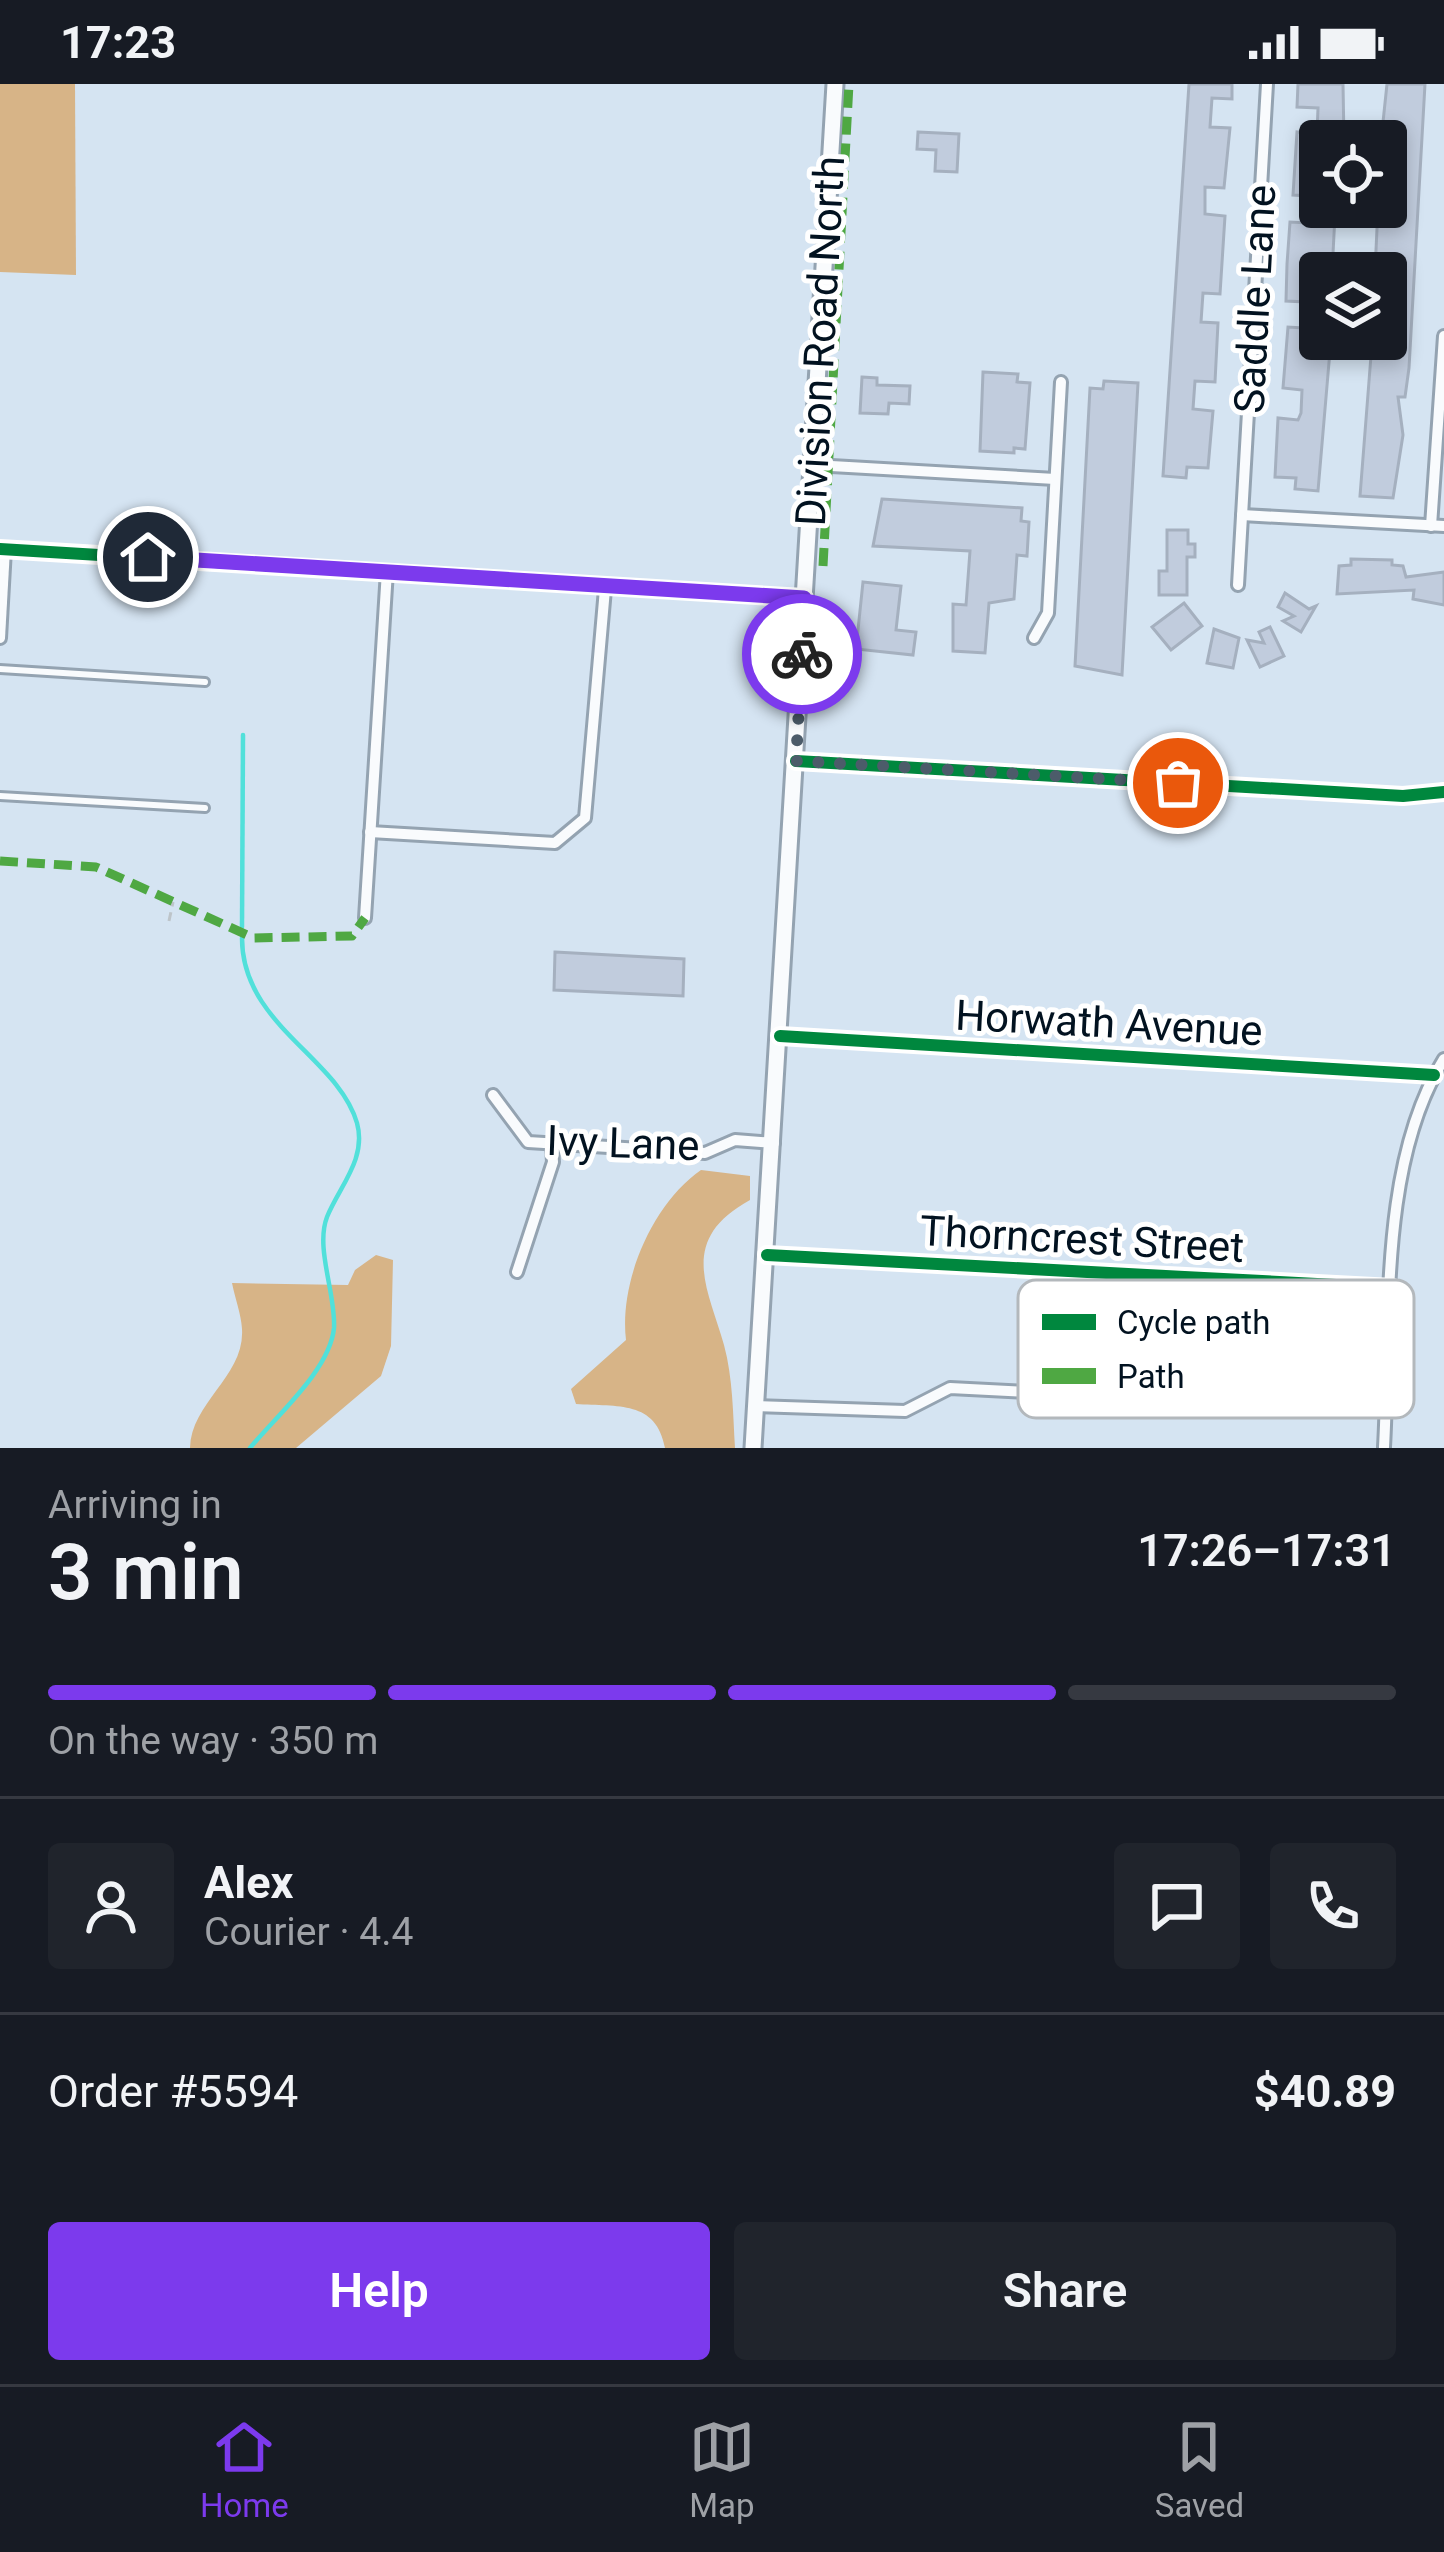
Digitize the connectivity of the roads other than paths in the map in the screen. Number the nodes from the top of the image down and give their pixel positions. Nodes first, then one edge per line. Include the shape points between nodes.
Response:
1 (836, 84) edge
2 (1267, 84) edge
3 (1444, 336) edge
4 (1060, 382) dead end
5 (814, 465) junction
6 (1055, 479) junction
7 (1242, 515) junction
8 (1438, 526) edge
9 (3, 549) edge
10 (387, 572) junction
11 (1238, 585) dead end
12 (605, 589) junction
13 (804, 598) junction
14 (0, 638) edge
15 (1034, 638) dead end
16 (0, 669) edge
17 (205, 682) dead end
18 (796, 761) junction
19 (1444, 792) edge
20 (0, 796) edge
21 (205, 808) dead end
22 (370, 832) junction
23 (365, 918) dead end
24 (780, 1036) junction
25 (1444, 1059) edge
26 (1434, 1075) junction
27 (493, 1095) dead end
28 (774, 1143) junction
29 (552, 1146) junction
30 (767, 1255) junction
31 (517, 1272) dead end
32 (1241, 1280) edge
33 (1393, 1280) edge
34 (1018, 1391) edge
35 (755, 1406) junction
36 (753, 1448) edge

1 - 5 main road, Division Road North
2 - 7 street, Saddle Lane
3 - 8 street
4 - 6 street
5 - 6 street
5 - 13 main road, Division Road North
6 - 15 street via 1048,613
7 - 8 street
7 - 11 street, Saddle Lane
9 - 10 street
9 - 14 street
10 - 12 street
10 - 22 street
12 - 13 street
12 - 22 street via 585,818 555,843
13 - 18 main road, Division Road North
16 - 17 lane
18 - 19 street via 1402,796
18 - 24 main road, Division Road North
20 - 21 lane
22 - 23 street
24 - 26 street, Horwath Avenue
24 - 28 main road, Division Road North
25 - 26 street
26 - 33 street via 1399,1191
27 - 29 street, Ivy Lane via 528,1142
28 - 29 street, Ivy Lane via 735,1139 706,1153
28 - 30 main road, Division Road North
29 - 31 street
30 - 32 street, Thorncrest Street
30 - 35 main road, Division Road North
34 - 35 street via 950,1388 905,1411
35 - 36 main road, Division Road North

